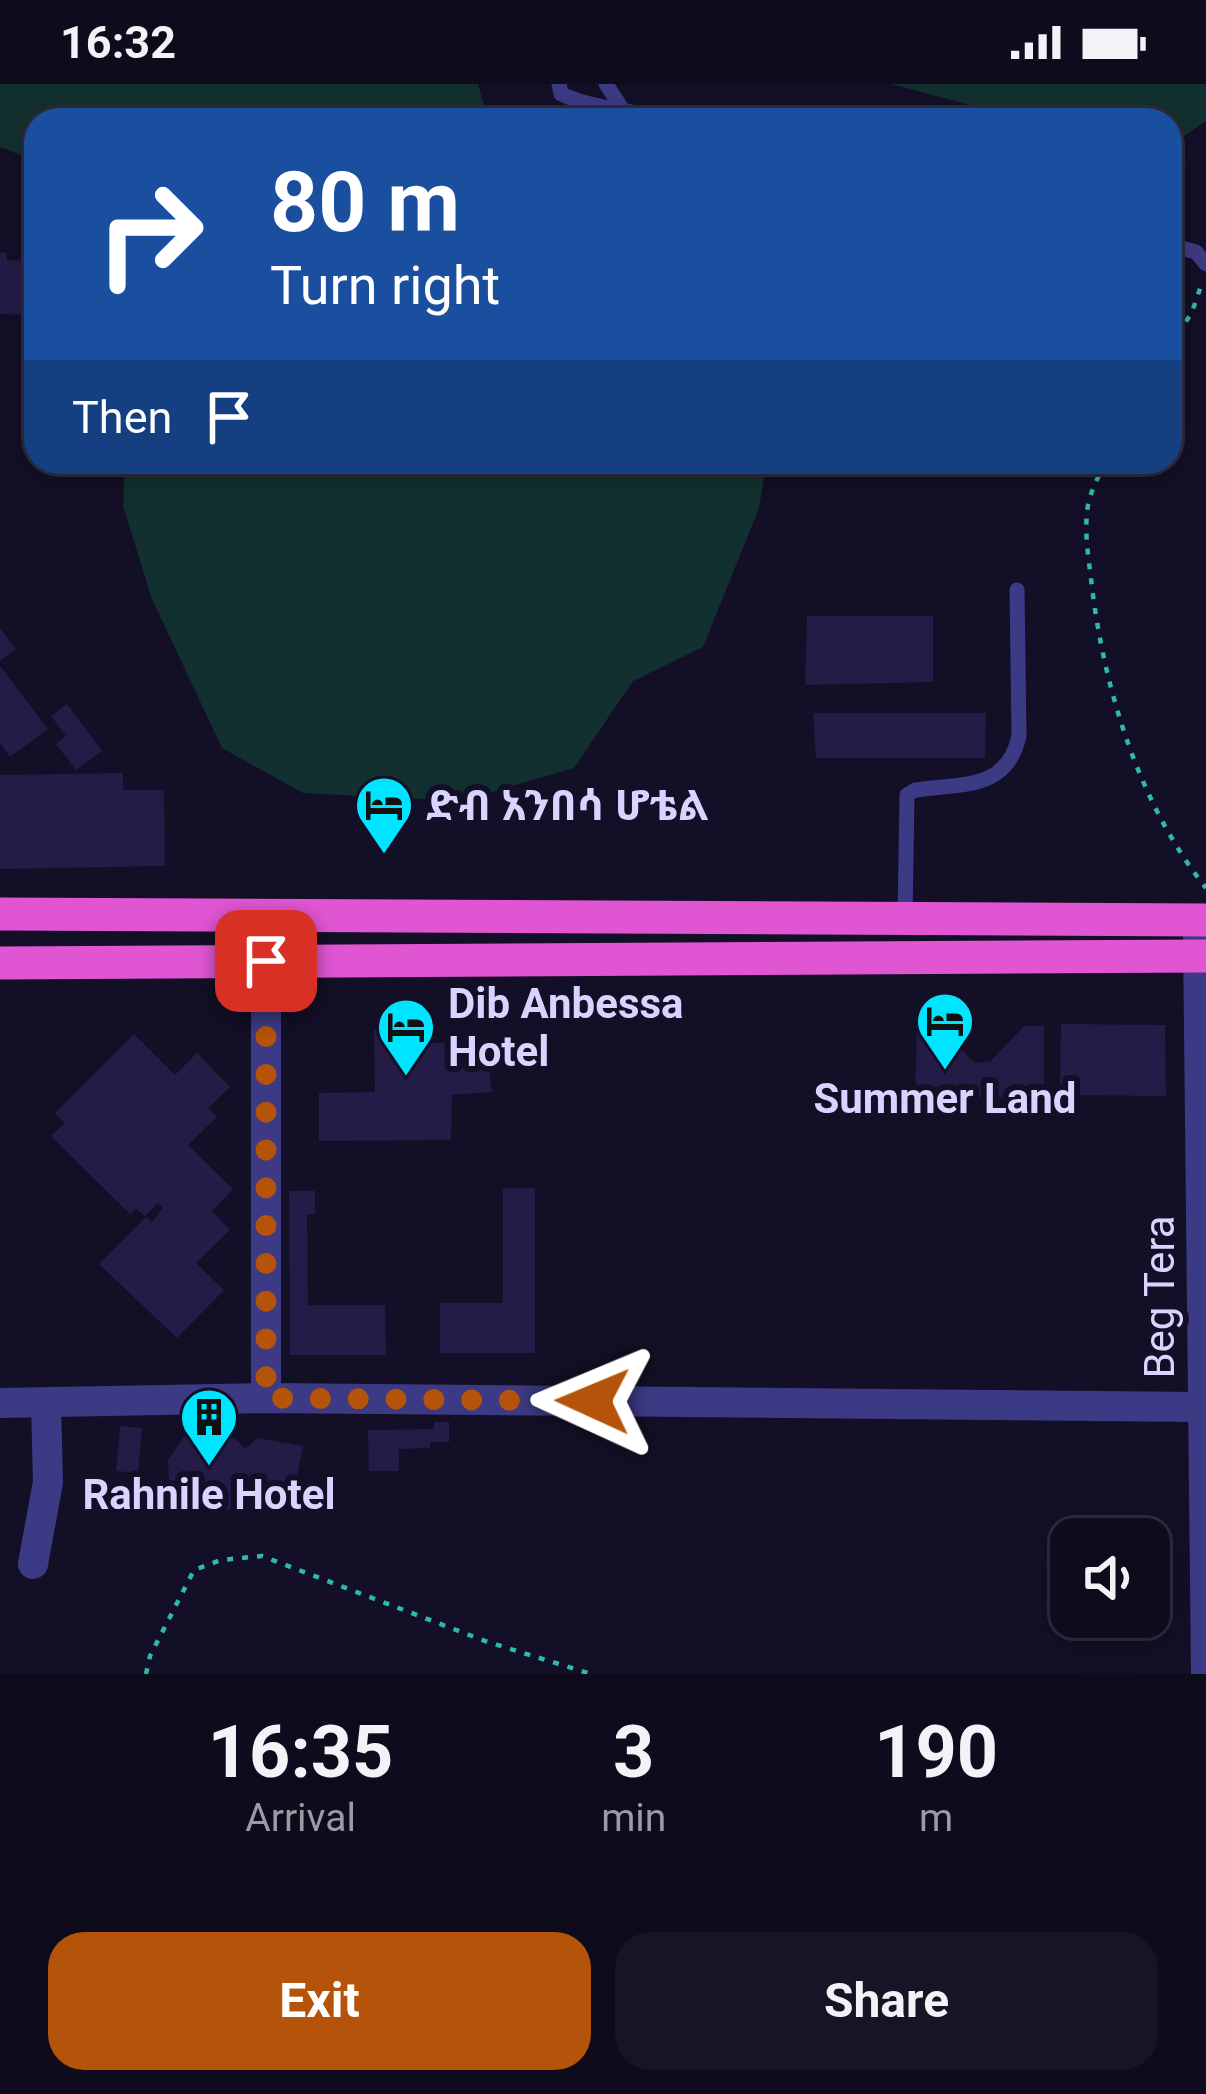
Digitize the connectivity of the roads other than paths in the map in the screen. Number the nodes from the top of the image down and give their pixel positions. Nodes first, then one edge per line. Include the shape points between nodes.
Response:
1 (559, 84) edge
2 (606, 84) edge
3 (621, 107) junction
4 (625, 108) edge
5 (1182, 248) edge
6 (1206, 264) edge
7 (1017, 590) dead end
8 (1204, 909) edge
9 (0, 914) edge
10 (222, 914) junction
11 (383, 914) junction
12 (905, 916) junction
13 (1202, 956) edge
14 (223, 960) junction
15 (266, 961) junction
16 (382, 961) junction
17 (0, 962) edge
18 (266, 1398) junction
19 (0, 1403) edge
20 (46, 1403) junction
21 (1202, 1407) junction
22 (33, 1564) dead end
23 (1206, 1674) edge

1 - 3 lane via 580,103
2 - 3 lane
3 - 4 lane
5 - 6 lane
7 - 12 lane via 1015,755 1006,771 907,795
8 - 12 highway
8 - 13 street, Beg Tera
9 - 10 highway
10 - 11 highway
10 - 14 highway
11 - 12 highway
11 - 16 highway
13 - 16 highway
13 - 21 street, Beg Tera
14 - 15 highway
14 - 17 highway
15 - 16 highway
15 - 18 street
18 - 20 street
18 - 21 street
19 - 20 street
20 - 22 street via 48,1482
21 - 23 street, Beg Tera

